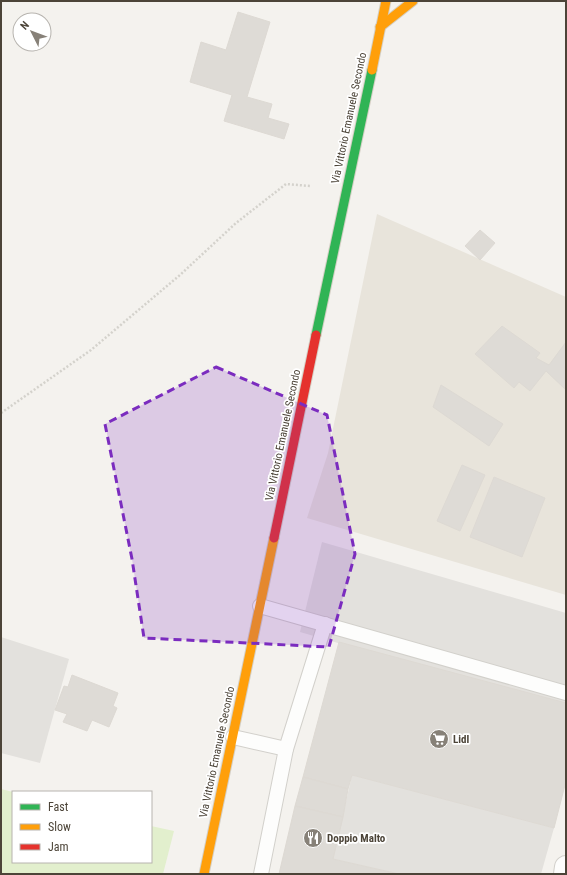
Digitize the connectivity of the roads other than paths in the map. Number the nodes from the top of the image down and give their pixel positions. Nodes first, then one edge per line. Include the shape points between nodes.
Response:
1 (386, 1) edge
2 (413, 1) edge
3 (380, 27) junction
4 (260, 606) junction
5 (325, 624) junction
6 (566, 692) edge
7 (233, 737) junction
8 (286, 749) junction
9 (566, 867) edge
10 (204, 874) edge
11 (261, 874) edge
12 (565, 874) edge

1 - 3 main road, Via Vittorio Emanuele Secondo
2 - 3 main road
3 - 4 main road, Via Vittorio Emanuele Secondo
4 - 5 lane
4 - 7 main road, Via Vittorio Emanuele Secondo
5 - 6 lane
5 - 8 lane
7 - 8 lane
7 - 10 main road, Via Vittorio Emanuele Secondo
8 - 11 lane
9 - 12 street

